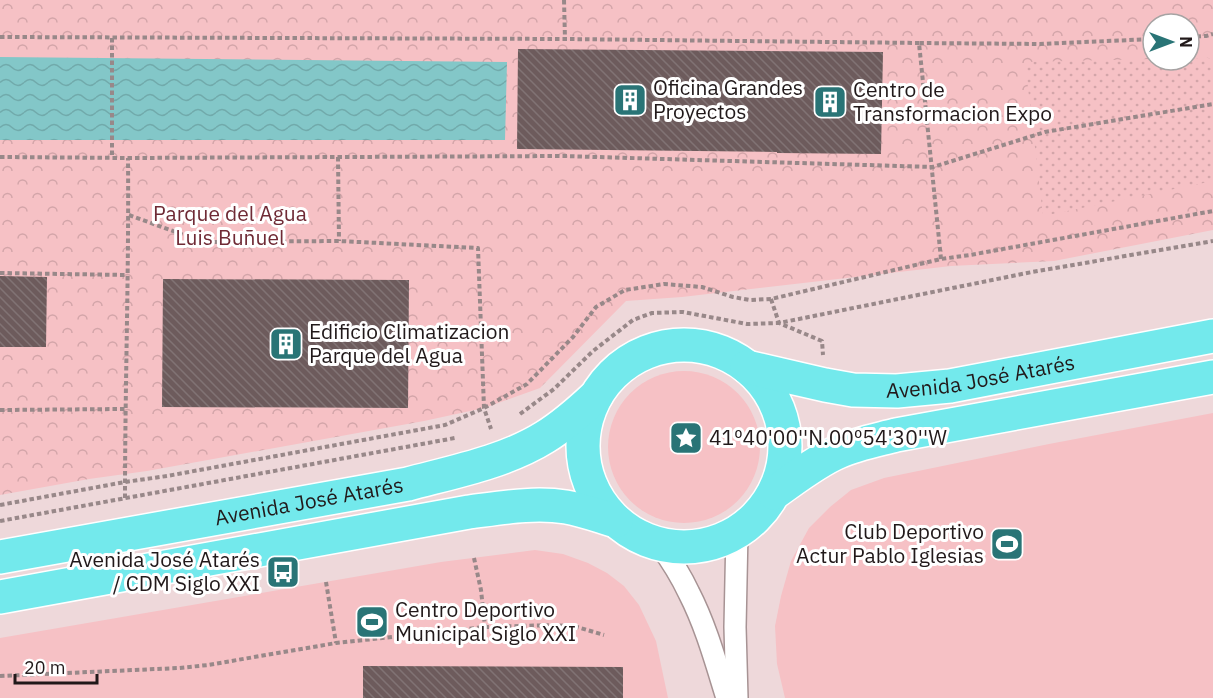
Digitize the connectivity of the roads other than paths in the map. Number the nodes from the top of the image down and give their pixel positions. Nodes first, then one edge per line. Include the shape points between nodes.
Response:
1 (1213, 336) edge
2 (747, 367) junction
3 (1213, 377) edge
4 (597, 396) junction
5 (774, 493) junction
6 (616, 521) junction
7 (737, 532) junction
8 (660, 545) junction
9 (0, 557) edge
10 (0, 597) edge
11 (727, 698) edge
12 (737, 698) edge

1 - 2 main road, Avenida José Atarés via 950,386 897,391 853,390
2 - 4 main road via 722,353 694,345 665,347 638,356 614,373
2 - 5 main road via 766,387 779,412 785,439 783,467
3 - 5 main road, Avenida José Atarés via 865,443 837,452
4 - 6 main road via 586,421 583,448 587,475 598,500
4 - 9 main road, Avenida José Atarés via 562,426 522,449 408,484
5 - 7 main road via 758,515
6 - 8 main road via 636,536
6 - 10 main road, Avenida José Atarés via 566,507 504,507
7 - 8 main road via 713,543 687,548
7 - 12 street
8 - 11 street via 702,621

